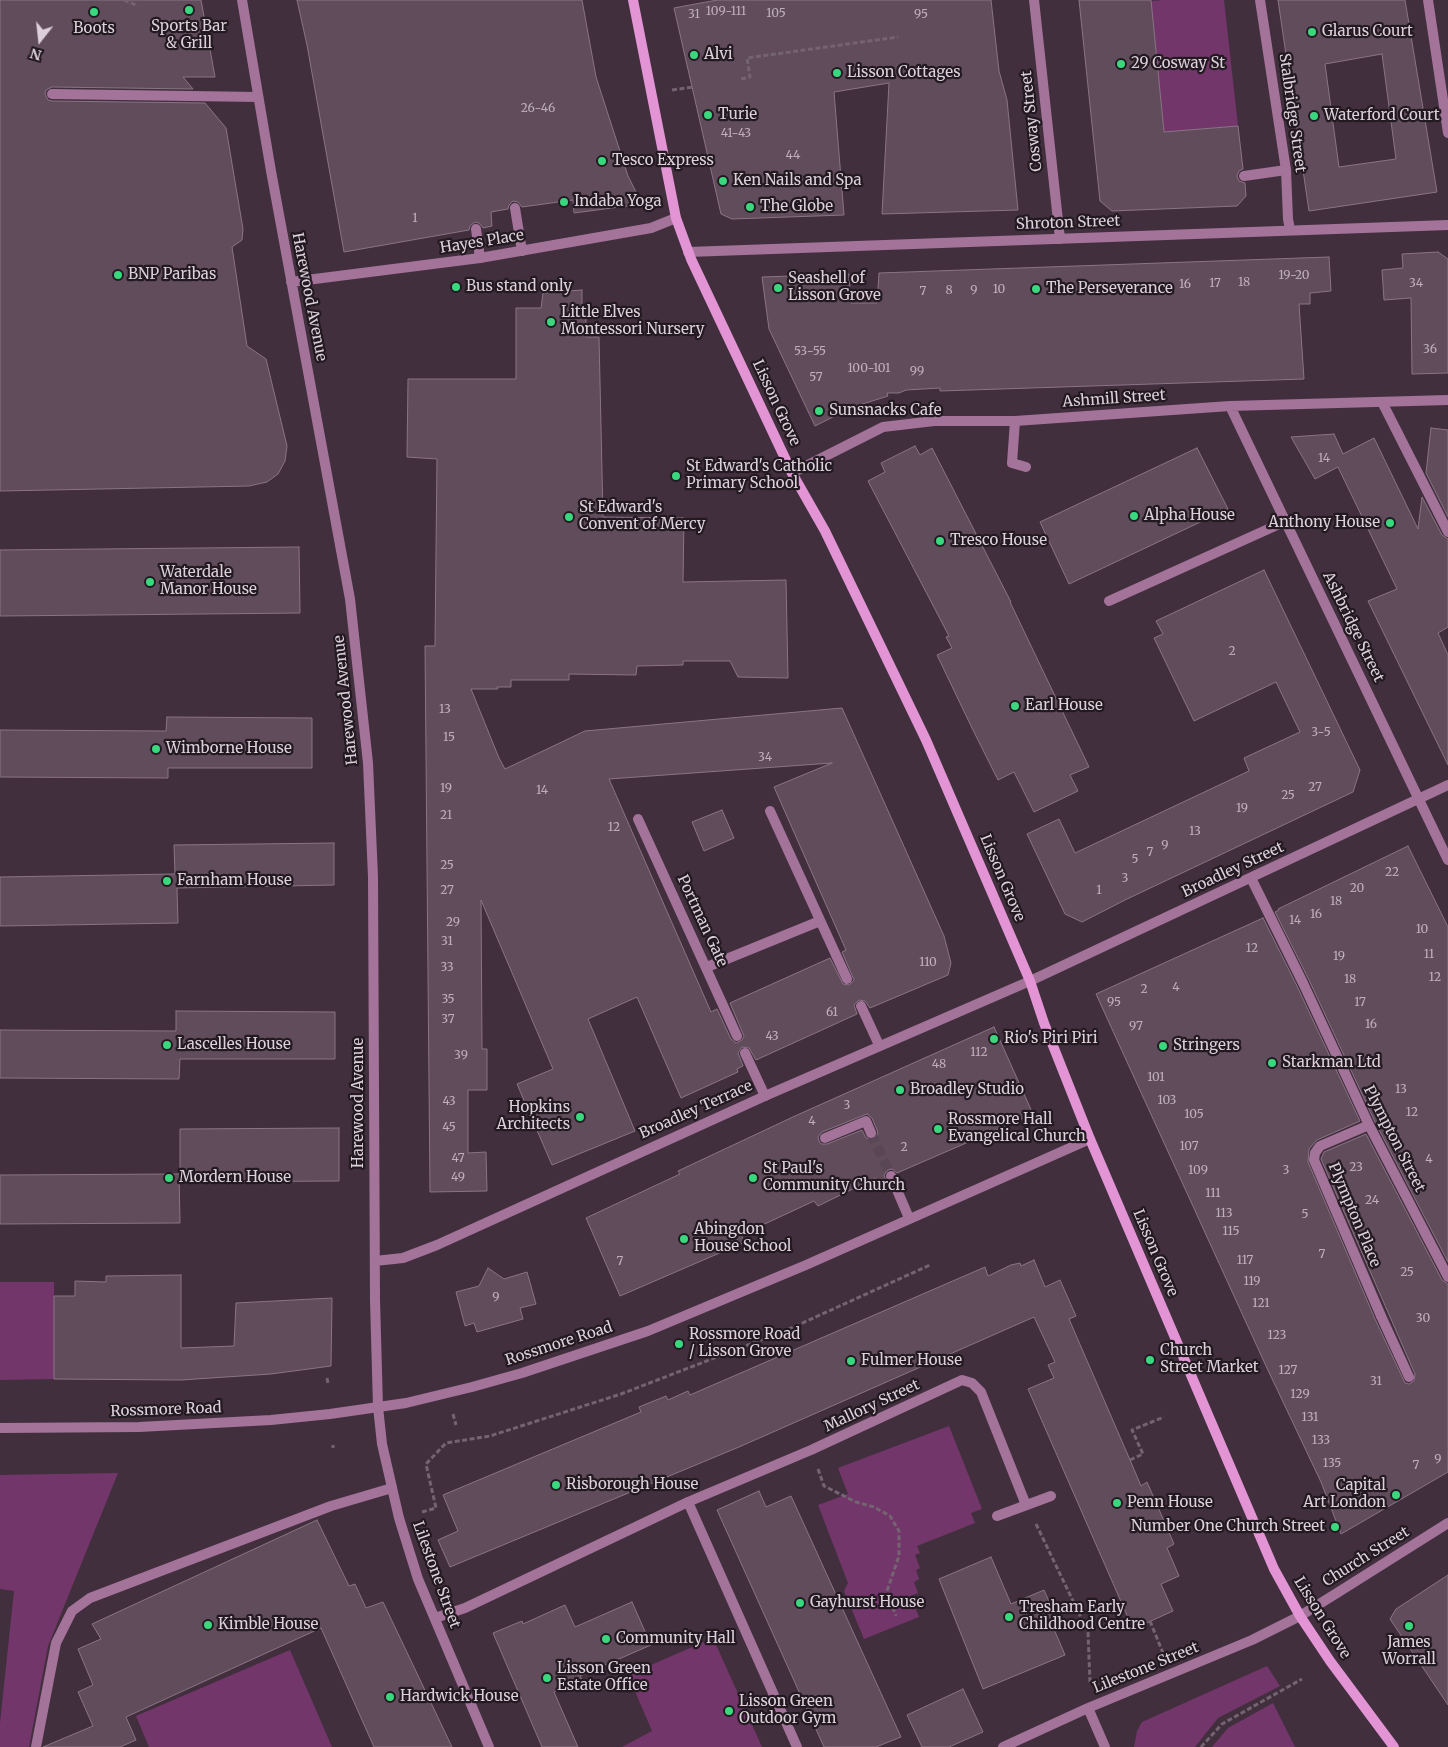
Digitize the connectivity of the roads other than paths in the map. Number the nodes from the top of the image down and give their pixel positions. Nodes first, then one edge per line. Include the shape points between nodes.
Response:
1 (242, 0) edge
2 (633, 0) edge
3 (1034, 0) edge
4 (1260, 0) edge
5 (1428, 0) edge
6 (52, 94) dead end
7 (258, 97) junction
8 (1448, 133) edge
9 (1286, 170) junction
10 (1244, 176) dead end
11 (515, 208) dead end
12 (676, 218) junction
13 (1448, 224) edge
14 (476, 229) dead end
15 (1290, 230) junction
16 (1060, 239) junction
17 (522, 251) junction
18 (688, 252) junction
19 (480, 258) junction
20 (291, 282) junction
21 (1448, 400) edge
22 (1382, 402) junction
23 (1230, 406) junction
24 (1015, 421) junction
25 (1026, 467) dead end
26 (792, 472) junction
27 (1286, 521) junction
28 (1448, 532) edge
29 (1109, 601) dead end
30 (1448, 785) edge
31 (1419, 799) junction
32 (770, 811) dead end
33 (638, 819) dead end
34 (1448, 860) edge
35 (1251, 878) junction
36 (820, 921) junction
37 (707, 966) junction
38 (848, 979) dead end
39 (1030, 981) junction
40 (861, 1006) dead end
41 (738, 1036) dead end
42 (879, 1045) junction
43 (745, 1053) dead end
44 (765, 1096) junction
45 (1369, 1126) junction
46 (871, 1134) tunnel mouth
47 (825, 1138) dead end
48 (1090, 1139) junction
49 (891, 1176) tunnel mouth
50 (909, 1218) junction
51 (375, 1262) junction
52 (1448, 1277) edge
53 (1409, 1377) dead end
54 (378, 1407) junction
55 (0, 1428) edge
56 (392, 1488) junction
57 (1051, 1496) dead end
58 (688, 1502) junction
59 (1026, 1505) junction
60 (997, 1516) dead end
61 (1448, 1524) edge
62 (1300, 1616) junction
63 (435, 1618) junction
64 (1088, 1708) junction
65 (36, 1747) edge
66 (489, 1747) edge
67 (797, 1747) edge
68 (1003, 1747) edge
69 (1105, 1747) edge
70 (1394, 1747) edge

1 - 7 street, Harewood Avenue
2 - 12 main road, Lisson Grove
3 - 16 street, Cosway Street
4 - 9 street, Stalbridge Street
5 - 8 street
6 - 7 street
7 - 20 street, Harewood Avenue
9 - 10 street
9 - 15 street, Stalbridge Street
11 - 17 street
12 - 17 street, Hayes Place via 651,228
12 - 18 main road, Lisson Grove
13 - 15 street, Shroton Street
14 - 19 street
15 - 16 street, Shroton Street
16 - 18 street, Shroton Street
17 - 19 street, Hayes Place
18 - 26 main road, Lisson Grove
19 - 20 street, Hayes Place
20 - 51 street, Harewood Avenue via 350,599 368,763 373,877
21 - 22 street, Ashmill Street
22 - 23 street, Ashmill Street
22 - 28 street
23 - 24 street, Ashmill Street
23 - 27 street, Ashbridge Street
24 - 25 street via 1012,463
24 - 26 street, Ashmill Street via 934,421 883,428
26 - 39 main road, Lisson Grove via 825,531 926,740
27 - 29 street
27 - 31 street, Ashbridge Street
30 - 31 street, Broadley Street
31 - 34 street, Ashbridge Street
31 - 35 street, Broadley Street
32 - 36 street
33 - 37 street, Portman Gate
35 - 39 street, Broadley Street
35 - 45 street, Plympton Street
36 - 37 street
36 - 38 street
37 - 41 street, Portman Gate
39 - 42 street, Broadley Terrace
39 - 48 main road, Lisson Grove
40 - 42 street
42 - 44 street, Broadley Terrace
43 - 44 street
44 - 51 street, Broadley Terrace via 437,1245 403,1258
45 - 52 street, Plympton Street
45 - 53 street, Plympton Place via 1320,1146 1314,1160
46 - 47 street via 866,1121
48 - 50 street, Rossmore Road
48 - 62 main road, Lisson Grove via 1264,1548
49 - 50 street
50 - 54 street, Rossmore Road via 648,1331 514,1376
51 - 54 street, Harewood Avenue
54 - 55 street, Rossmore Road via 271,1420 203,1424
54 - 56 street, Lilestone Street
56 - 63 street, Lilestone Street via 418,1579
56 - 65 street via 332,1506 90,1598 72,1611 56,1643
57 - 59 street
58 - 59 street, Mallory Street via 811,1450 962,1380 972,1383 981,1392
58 - 63 street, Mallory Street via 466,1608
58 - 67 street
59 - 60 street
61 - 62 street, Church Street
62 - 64 street, Lilestone Street via 1252,1640
62 - 70 main road, Lisson Grove via 1342,1679
63 - 66 street, Lilestone Street
64 - 68 street, Lilestone Street
64 - 69 street

